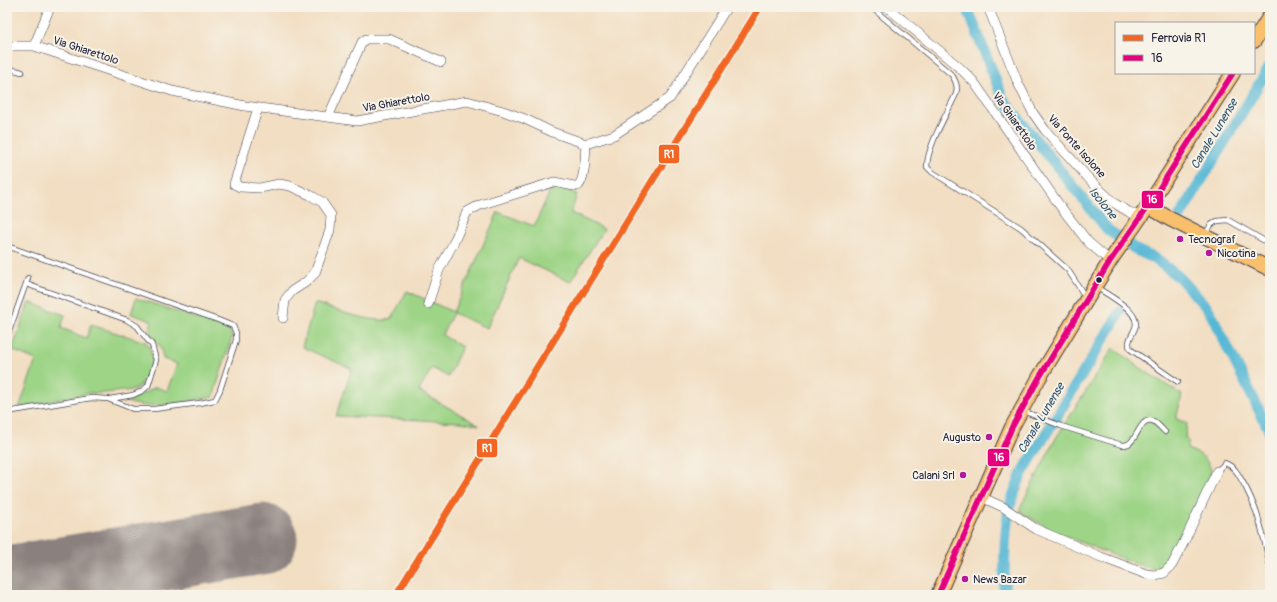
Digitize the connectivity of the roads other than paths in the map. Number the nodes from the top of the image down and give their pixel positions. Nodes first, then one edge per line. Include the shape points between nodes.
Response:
1 (50, 7) edge
2 (727, 7) edge
3 (870, 7) edge
4 (887, 7) edge
5 (988, 7) edge
6 (1270, 16) edge
7 (1255, 39) edge
8 (7, 46) edge
9 (34, 46) junction
10 (441, 62) dead end
11 (7, 68) edge
12 (22, 72) dead end
13 (1233, 74) edge
14 (258, 108) junction
15 (328, 117) junction
16 (586, 144) junction
17 (1142, 215) junction
18 (1204, 236) junction
19 (1270, 244) edge
20 (7, 246) edge
21 (1112, 258) junction
22 (1270, 268) edge
23 (28, 278) dead end
24 (26, 284) junction
25 (1095, 286) junction
26 (1086, 300) junction
27 (428, 304) dead end
28 (283, 318) dead end
29 (7, 337) edge
30 (1178, 382) dead end
31 (108, 399) junction
32 (1021, 410) junction
33 (7, 412) edge
34 (1165, 432) dead end
35 (1217, 470) joint
36 (981, 498) junction
37 (1270, 566) edge
38 (938, 595) edge

1 - 9 street
2 - 16 street via 670,98 614,135
3 - 26 lane via 952,75 956,82 956,94 930,149 927,167 1022,228 1068,270
4 - 21 street, Via Ghiarettolo via 974,82 1088,242
5 - 17 street, Via Ponte Isolone via 1018,83 1033,113 1114,203 1129,212
6 - 7 main road
8 - 9 street, Via Ghiarettolo
9 - 14 street, Via Ghiarettolo via 172,91
10 - 15 street via 389,39 366,39 362,42
11 - 12 lane
13 - 17 main road
14 - 15 street, Via Ghiarettolo
14 - 28 street via 234,184 240,187 260,188 279,184 290,186 322,202 331,214 330,230 315,273 292,291 285,300
15 - 16 street, Via Ghiarettolo via 357,121 467,101 503,111
16 - 27 street via 585,163 578,186 554,182 480,205 467,212 439,270
17 - 18 main road via 1170,219
17 - 21 main road
18 - 19 lane via 1211,224 1228,220
18 - 22 main road
20 - 31 lane via 233,326 236,340 215,400 154,409 133,409
21 - 25 main road
23 - 24 lane
24 - 29 lane
24 - 31 lane via 127,320 138,326 152,345 156,360 148,386 133,395
25 - 26 main road
25 - 30 lane via 1128,309 1135,317 1136,323 1128,344 1130,349
26 - 32 main road
31 - 33 lane via 91,398
32 - 34 lane via 1061,426 1122,445 1132,441 1139,428 1148,421 1152,421
32 - 36 main road
35 - 36 street via 1172,565 1164,573 1156,575 1146,574 1101,557 1036,529 1003,507
35 - 37 lane via 1225,463 1230,465 1236,470 1252,498 1262,526
36 - 38 main road

